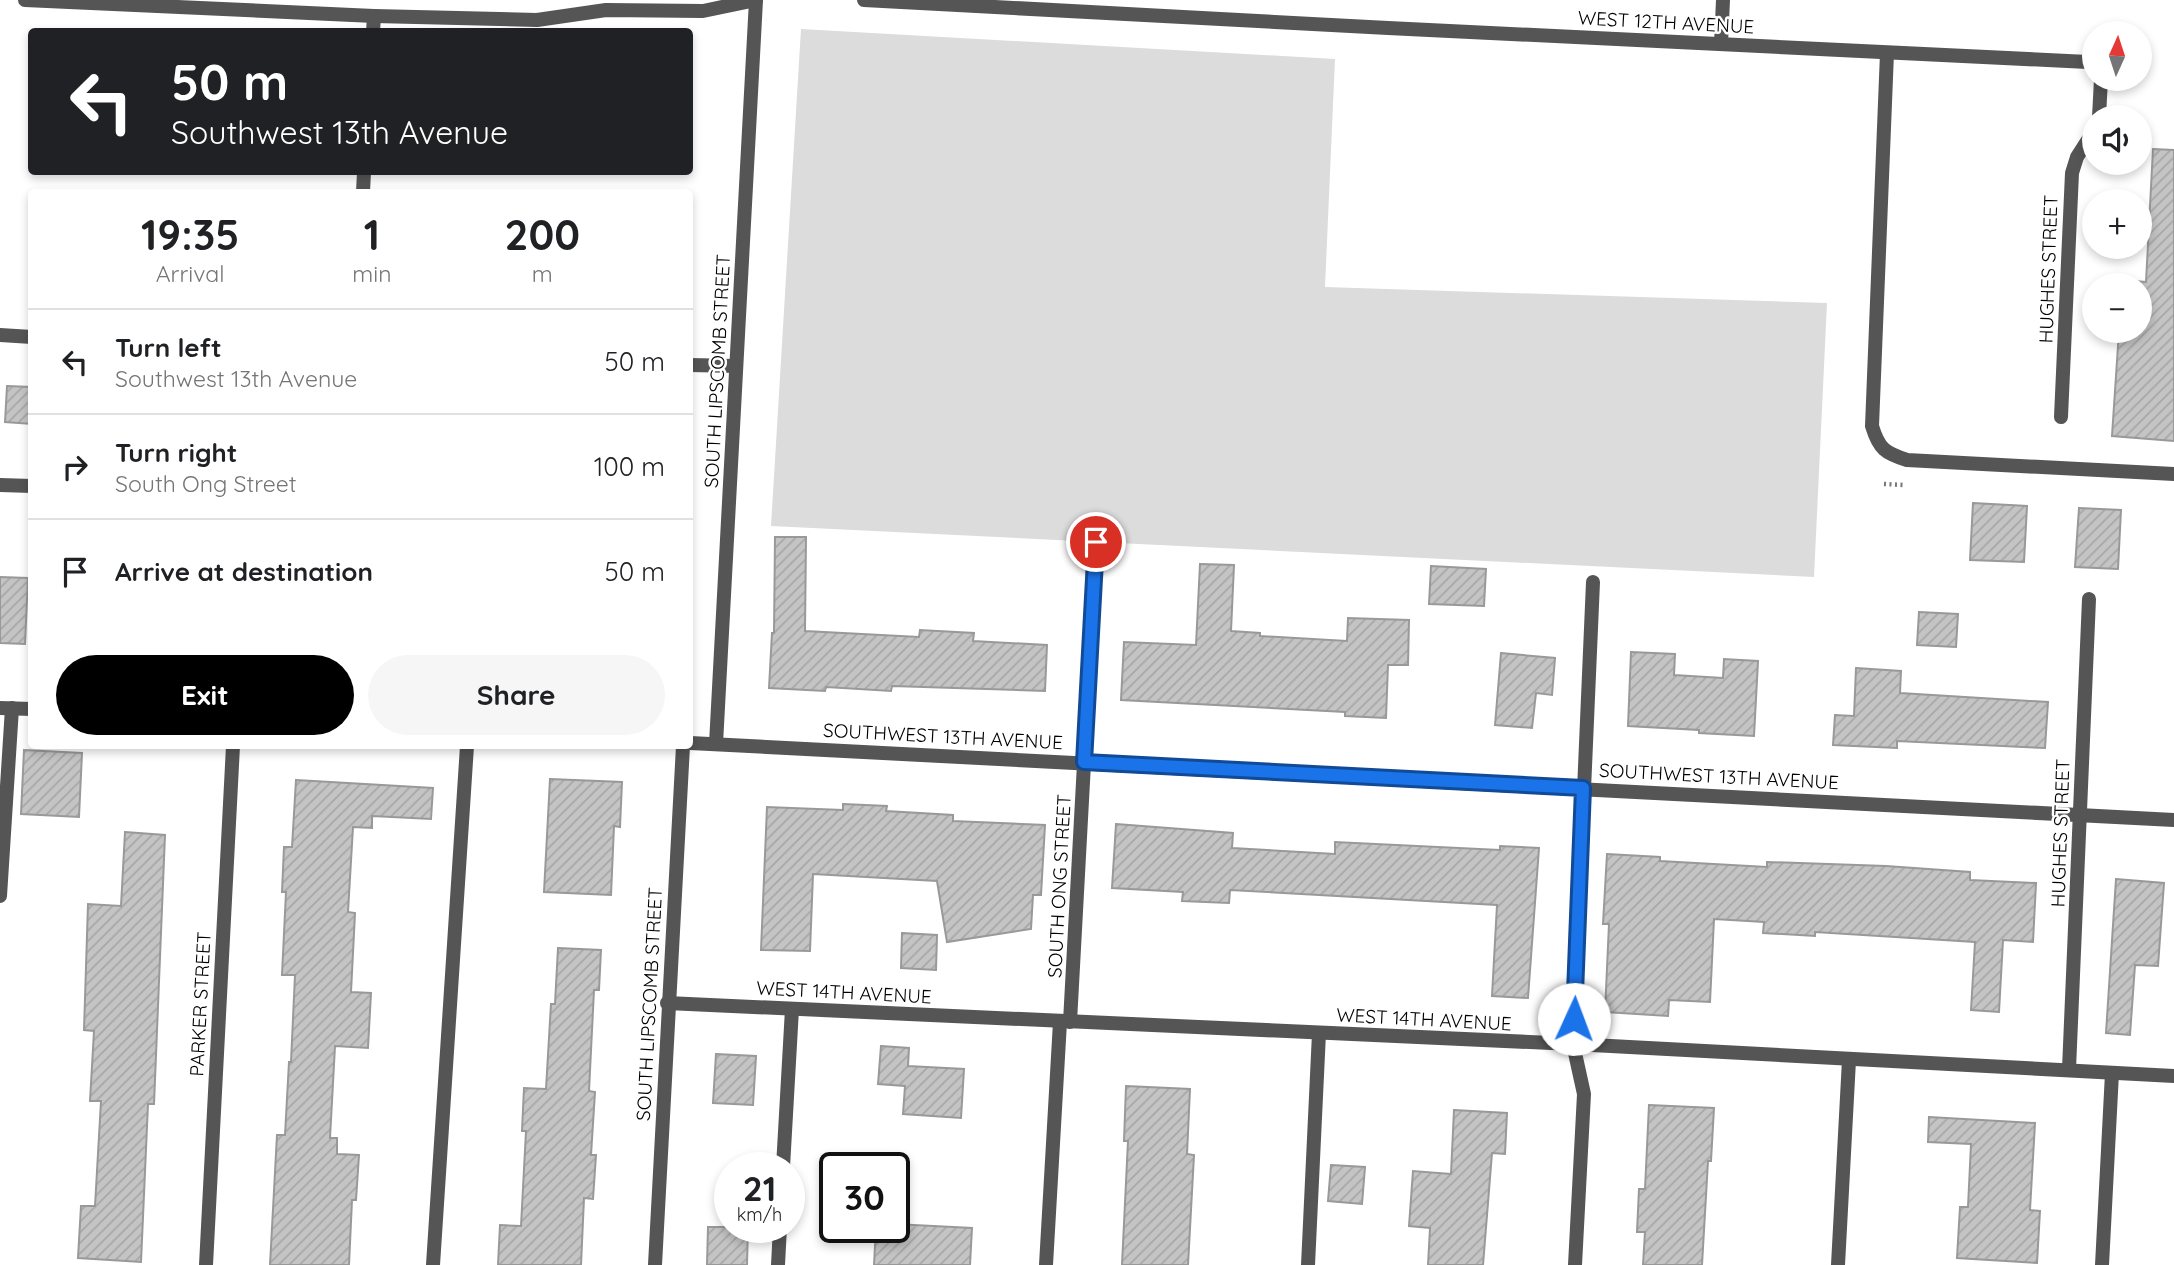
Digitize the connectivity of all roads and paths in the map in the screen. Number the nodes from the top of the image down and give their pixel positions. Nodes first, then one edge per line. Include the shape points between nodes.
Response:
1 (25, 0) edge
2 (576, 0) edge
3 (756, 0) edge
4 (864, 0) edge
5 (1723, 0) edge
6 (575, 15) junction
7 (374, 16) junction
8 (373, 28) edge
9 (1721, 44) junction
10 (1887, 54) junction
11 (2082, 63) edge
12 (2082, 149) edge
13 (0, 335) edge
14 (28, 337) edge
15 (693, 365) edge
16 (736, 366) junction
17 (2061, 417) dead end
18 (2174, 474) edge
19 (0, 485) edge
20 (28, 486) edge
21 (1096, 542) dead end
22 (1593, 582) dead end
23 (2089, 599) dead end
24 (6, 708) edge
25 (28, 709) edge
26 (693, 743) edge
27 (716, 744) junction
28 (233, 749) edge
29 (467, 749) edge
30 (683, 749) edge
31 (1084, 762) junction
32 (1583, 788) junction
33 (2080, 816) junction
34 (2174, 820) edge
35 (0, 896) edge
36 (667, 1003) junction
37 (792, 1009) junction
38 (1065, 1022) junction
39 (1319, 1033) junction
40 (1573, 1044) junction
41 (1849, 1060) junction
42 (2069, 1069) junction
43 (2112, 1073) junction
44 (2174, 1076) edge
45 (784, 1152) edge
46 (779, 1243) edge
47 (206, 1265) edge
48 (433, 1265) edge
49 (655, 1265) edge
50 (778, 1265) edge
51 (1046, 1265) edge
52 (1308, 1265) edge
53 (1575, 1265) edge
54 (1838, 1265) edge
55 (2102, 1265) edge

1 - 7 street
2 - 6 street
3 - 6 street via 703,11 634,9
3 - 16 street, SOUTH LIPSCOMB STREET
4 - 9 street, WEST 12TH AVENUE
5 - 9 street
6 - 7 street via 537,20
7 - 8 street
9 - 10 street, WEST 12TH AVENUE
10 - 11 street, WEST 12TH AVENUE
10 - 18 street via 1872,426 1877,442 1888,455 1907,460
12 - 17 street, HUGHES STREET via 2072,173
13 - 14 street
15 - 16 street
16 - 27 street, SOUTH LIPSCOMB STREET
19 - 20 street
21 - 31 street, SOUTH ONG STREET
22 - 32 street
23 - 33 street, HUGHES STREET
24 - 25 street
24 - 35 street
26 - 27 street, SOUTHWEST 13TH AVENUE
27 - 31 street, SOUTHWEST 13TH AVENUE
28 - 47 street, PARKER STREET
29 - 48 street
30 - 36 street, SOUTH LIPSCOMB STREET
31 - 32 street, SOUTHWEST 13TH AVENUE
31 - 38 street, SOUTH ONG STREET
32 - 33 street, SOUTHWEST 13TH AVENUE
32 - 40 street
33 - 34 street, SOUTHWEST 13TH AVENUE
33 - 42 street, HUGHES STREET
36 - 37 street, WEST 14TH AVENUE
36 - 49 street, SOUTH LIPSCOMB STREET
37 - 38 street, WEST 14TH AVENUE
37 - 45 street
38 - 39 street, WEST 14TH AVENUE
38 - 51 street, SOUTH ONG STREET
39 - 40 street, WEST 14TH AVENUE
39 - 52 street
40 - 41 street, WEST 14TH AVENUE
40 - 53 street via 1584,1094
41 - 42 street, WEST 14TH AVENUE
41 - 54 street
42 - 43 street, WEST 14TH AVENUE
43 - 44 street
43 - 55 street
46 - 50 street

